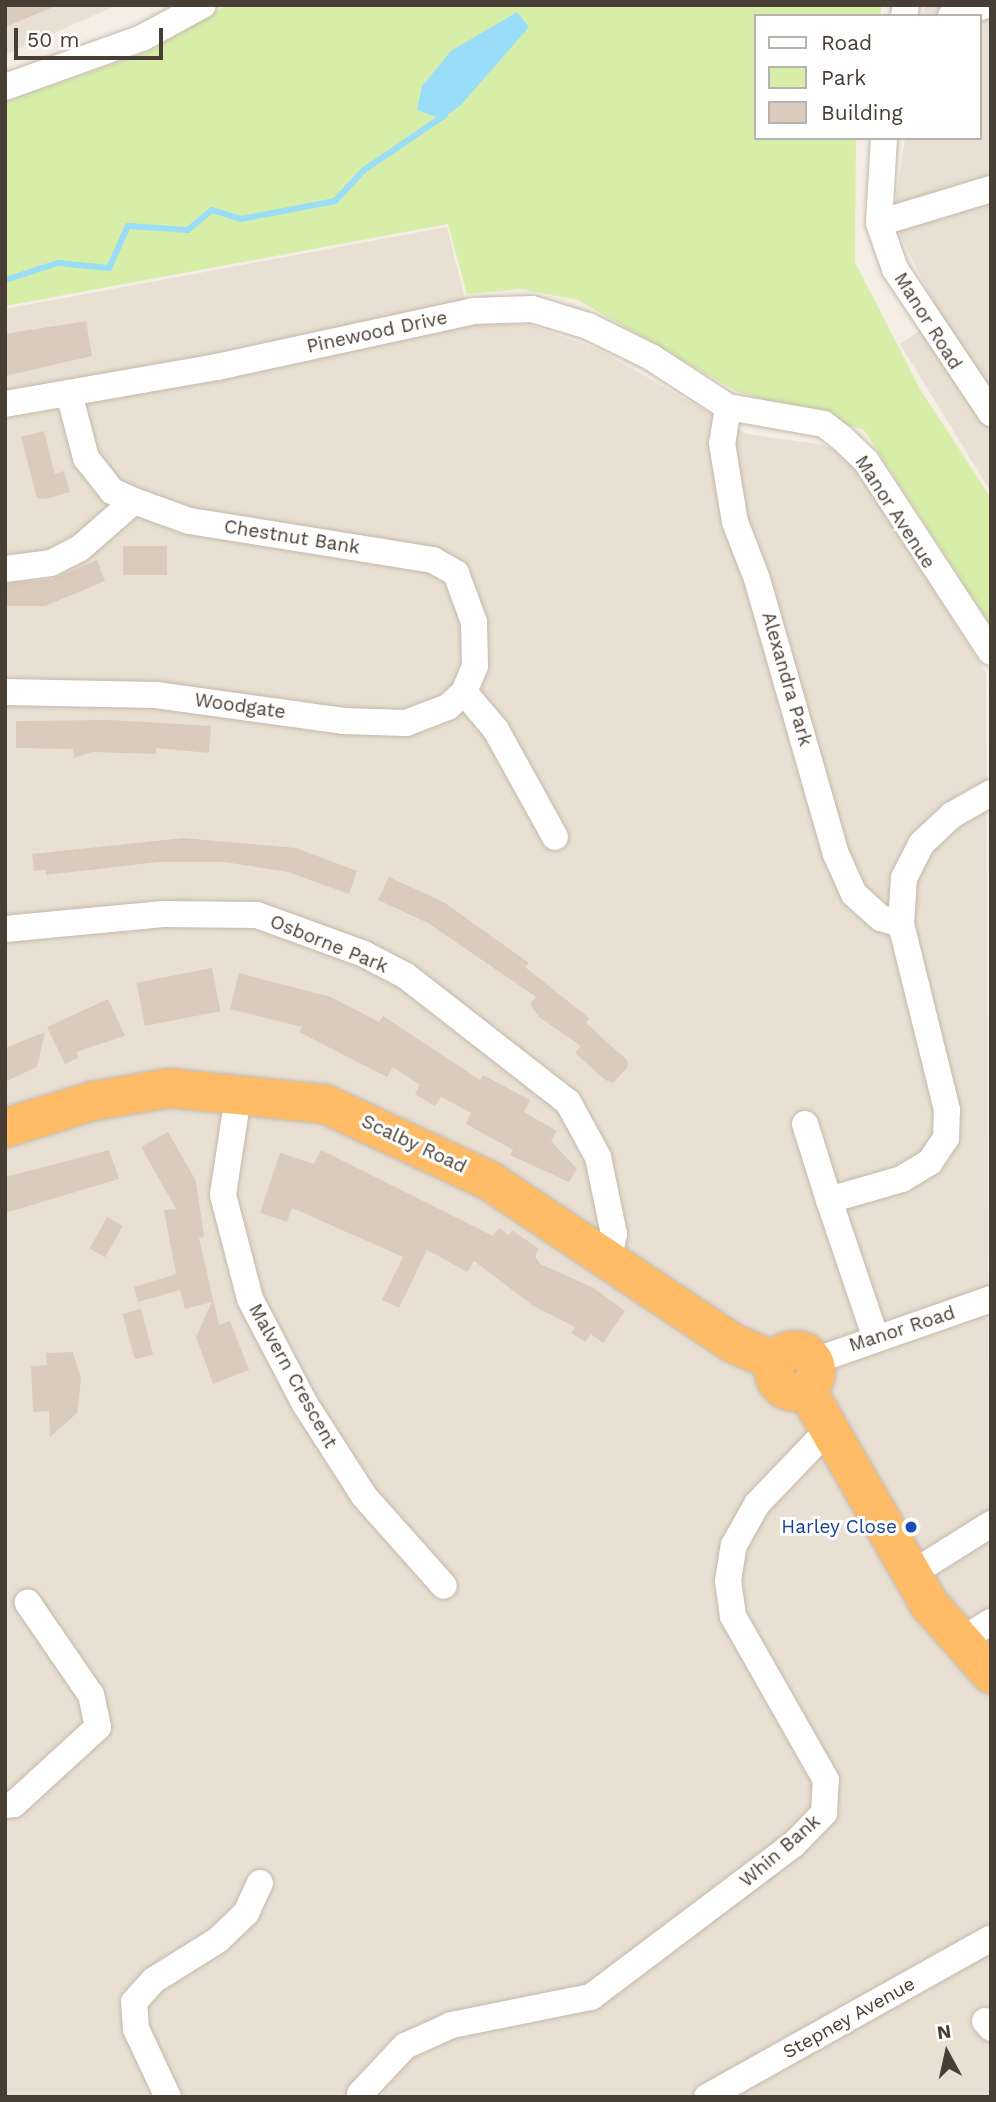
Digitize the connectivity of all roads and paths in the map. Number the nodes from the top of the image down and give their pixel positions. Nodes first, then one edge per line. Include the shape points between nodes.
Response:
1 (203, 5) edge
2 (987, 5) edge
3 (958, 14) edge
4 (5, 87) edge
5 (884, 140) edge
6 (991, 189) edge
7 (879, 223) junction
8 (979, 378) edge
9 (69, 393) junction
10 (5, 404) edge
11 (729, 407) junction
12 (991, 413) edge
13 (134, 501) junction
14 (5, 569) edge
15 (991, 652) edge
16 (5, 692) edge
17 (464, 692) junction
18 (991, 793) edge
19 (555, 837) dead end
20 (901, 924) junction
21 (5, 929) edge
22 (239, 1090) junction
23 (805, 1124) dead end
24 (5, 1128) edge
25 (829, 1200) junction
26 (609, 1258) junction
27 (991, 1299) edge
28 (875, 1336) junction
29 (810, 1375) junction
30 (826, 1432) junction
31 (991, 1524) edge
32 (913, 1573) junction
33 (444, 1586) dead end
34 (28, 1603) dead end
35 (976, 1632) edge
36 (991, 1674) edge
37 (5, 1805) edge
38 (260, 1884) dead end
39 (991, 1938) edge
40 (360, 2094) dead end
41 (168, 2097) edge
42 (707, 2097) edge

1 - 4 street via 142,38
2 - 3 street
5 - 7 street, Manor Road
6 - 7 street
7 - 8 street, Manor Road via 914,306
8 - 12 street, Manor Road
9 - 10 street, Pinewood Drive
9 - 11 street, Pinewood Drive via 503,308 532,309 588,326
9 - 13 street, Chestnut Bank via 86,458 112,491
11 - 15 street, Manor Avenue via 824,424 842,438 866,461
11 - 20 street, Alexandra Park via 722,443 735,522 757,579 836,854 854,894 881,918
13 - 14 street via 79,548 51,563
13 - 17 street, Chestnut Bank via 189,521 433,560 456,573 477,636 475,666
16 - 17 street, Woodgate via 156,695 375,725 428,719
17 - 19 street via 496,730
18 - 20 street via 952,815 922,843 904,878
20 - 25 street via 947,1110 946,1138 930,1162 902,1179
21 - 26 street, Osborne Park via 163,914 257,915 364,954 405,976 568,1102 598,1157 614,1234
22 - 24 highway, Scalby Road via 137,1091
22 - 26 highway, Scalby Road via 325,1104 428,1148
22 - 33 street, Malvern Crescent via 223,1195 250,1298 305,1404 364,1496
23 - 25 street
25 - 28 street
26 - 29 highway, Scalby Road via 733,1343 776,1362 795,1350
27 - 28 street, Manor Road
28 - 29 street, Manor Road
29 - 30 highway
30 - 32 highway
30 - 40 street, Whin Bank via 757,1504 734,1545 728,1581 733,1616 826,1780 824,1813 793,1845 591,1997 452,2025 405,2046
31 - 32 street
32 - 35 highway
34 - 37 street via 92,1695 98,1727 14,1804
35 - 36 highway
38 - 41 street via 246,1913 218,1940 154,1980 134,2002 136,2029
39 - 42 street, Stepney Avenue

